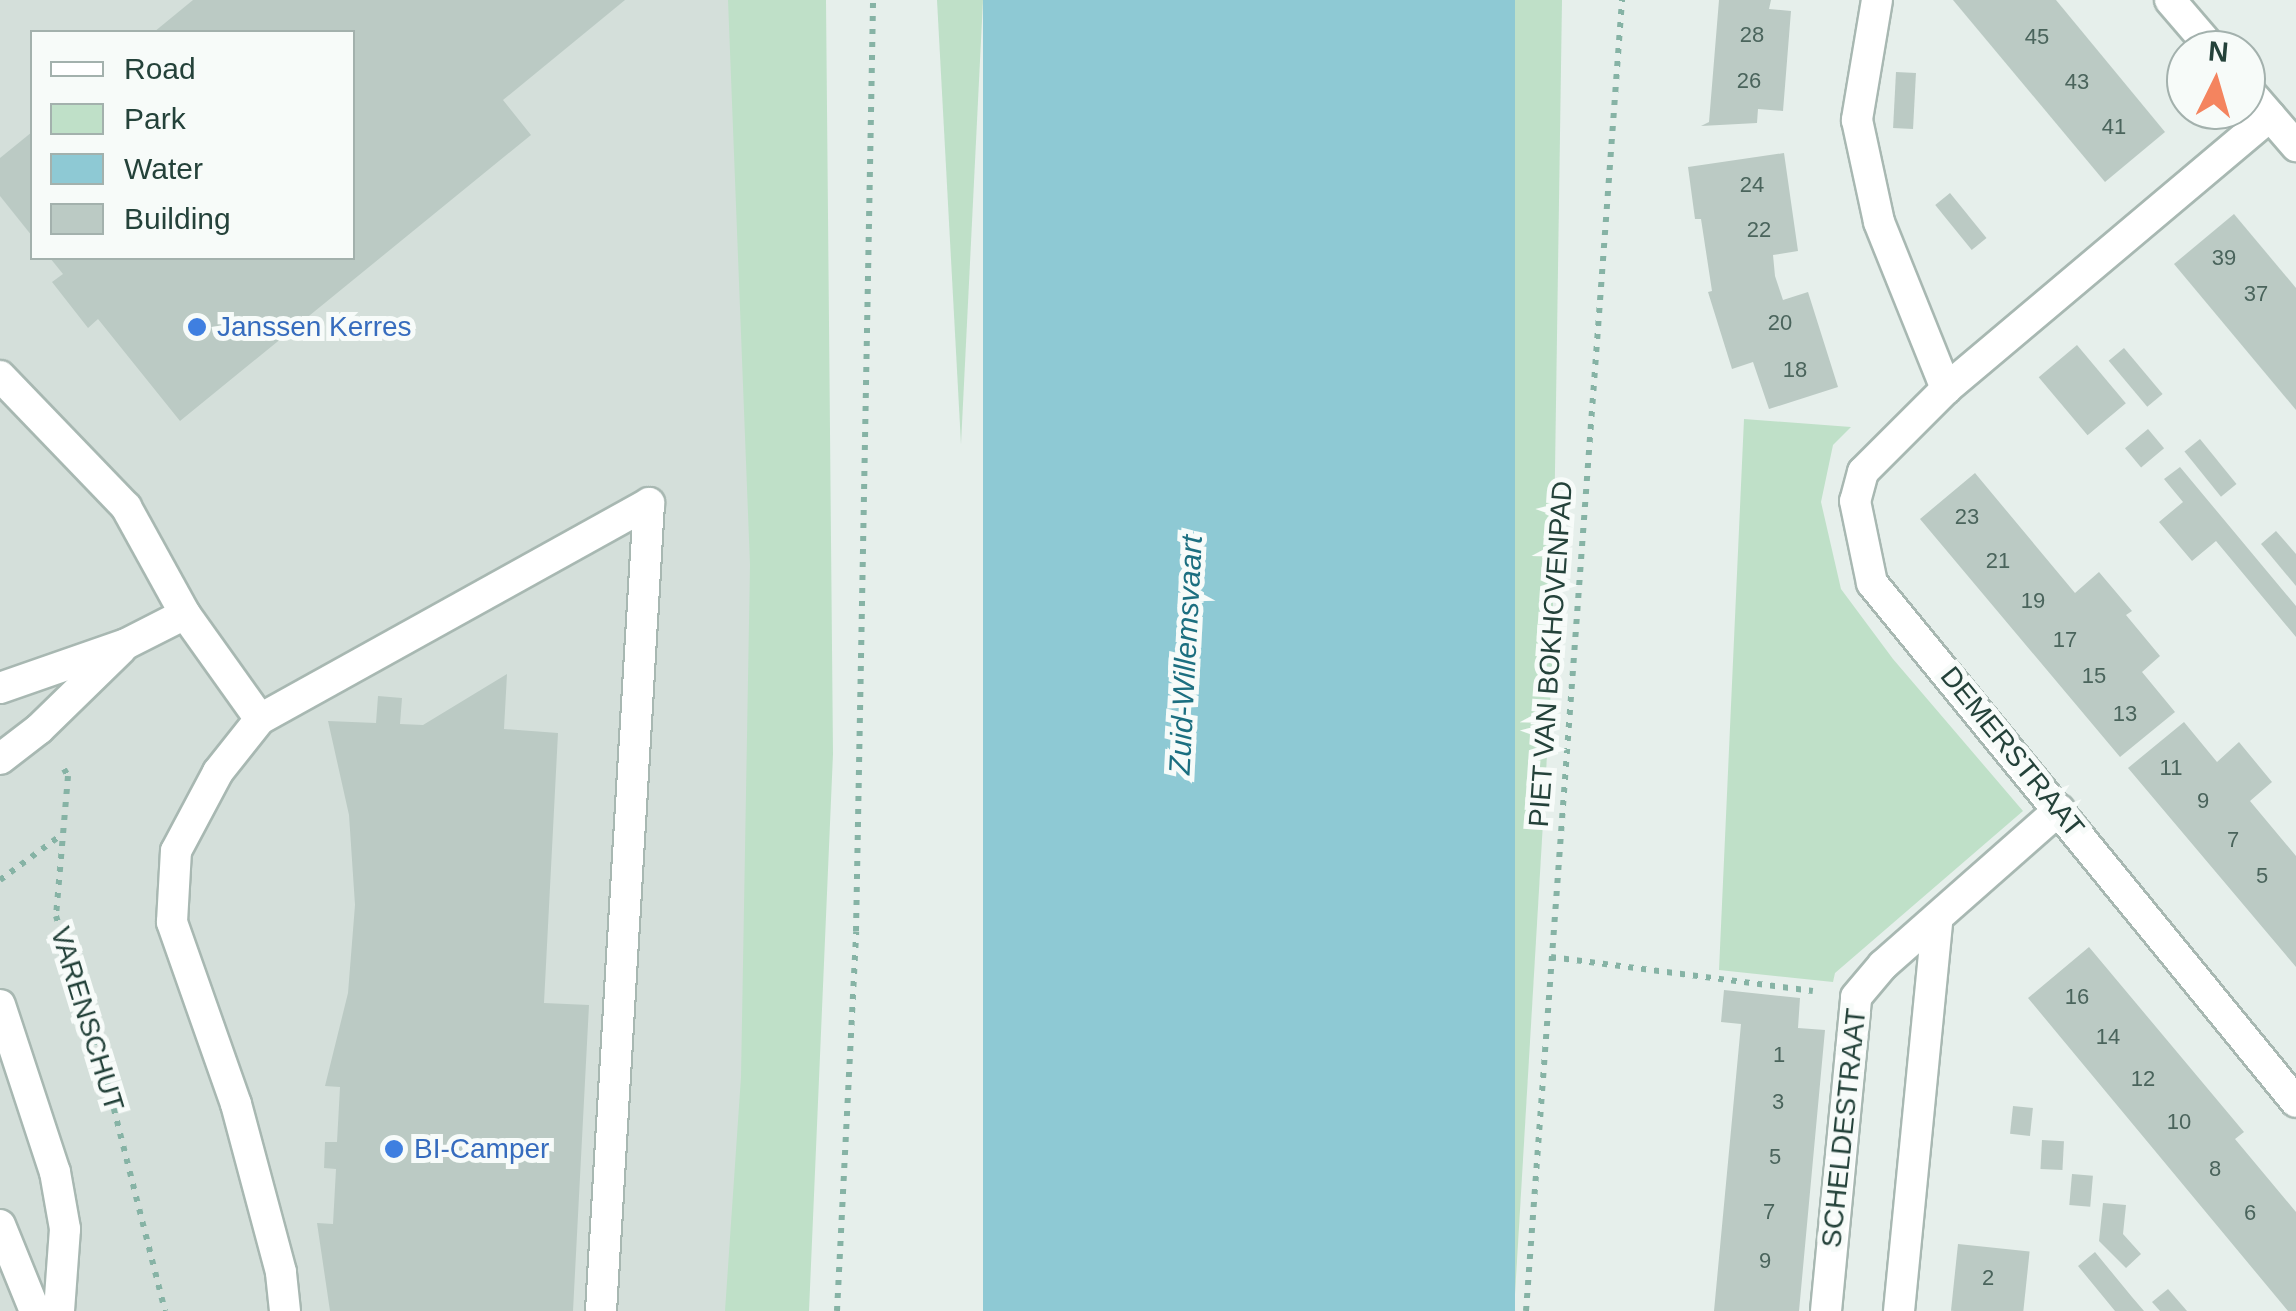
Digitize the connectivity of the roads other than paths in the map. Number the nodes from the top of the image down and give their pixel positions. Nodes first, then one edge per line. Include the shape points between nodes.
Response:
1 (1877, 0) edge
2 (2170, 0) edge
3 (2196, 30) edge
4 (2266, 111) edge
5 (2270, 116) junction
6 (2296, 146) edge
7 (0, 376) edge
8 (1946, 389) junction
9 (186, 614) junction
10 (126, 644) junction
11 (0, 688) edge
12 (260, 719) junction
13 (0, 759) edge
14 (2059, 810) junction
15 (1937, 920) junction
16 (0, 1005) edge
17 (2296, 1102) edge
18 (0, 1225) edge
19 (34, 1311) edge
20 (59, 1311) edge
21 (285, 1311) edge
22 (601, 1311) edge
23 (1826, 1311) edge
24 (1899, 1311) edge

1 - 8 street via 1856,120 1879,222
2 - 3 street
4 - 5 street
5 - 6 street
5 - 8 street, DEMERSTRAAT
7 - 9 street via 126,508
8 - 14 street, DEMERSTRAAT via 1863,472 1854,501 1872,583
9 - 10 street
9 - 12 street
10 - 11 street
10 - 13 street
12 - 21 street via 218,772 176,851 172,922 236,1104 281,1272
12 - 22 street via 649,503
14 - 15 street, SCHELDESTRAAT
14 - 17 street, DEMERSTRAAT
15 - 23 street, SCHELDESTRAAT via 1856,997
15 - 24 street
16 - 20 street via 55,1172 64,1229
18 - 19 street

